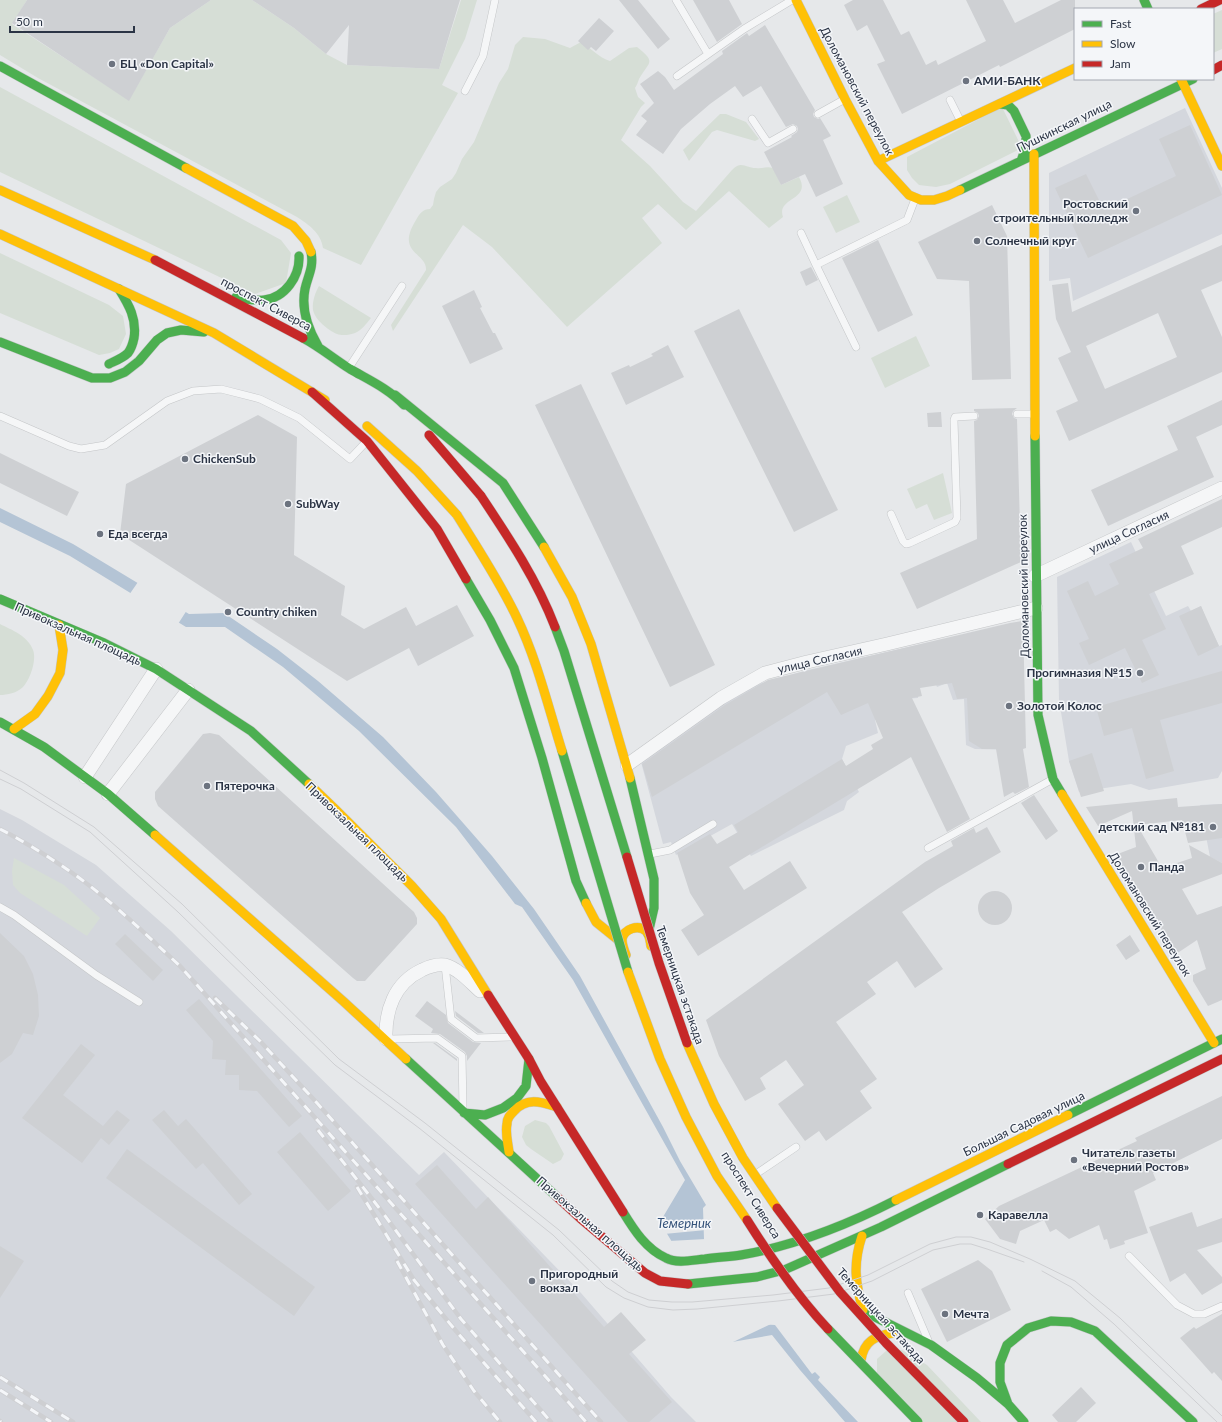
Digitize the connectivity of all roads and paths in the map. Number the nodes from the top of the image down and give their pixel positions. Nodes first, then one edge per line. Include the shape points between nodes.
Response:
1 (495, 0) edge
2 (676, 0) edge
3 (792, 0) edge
4 (796, 0) edge
5 (1220, 0) edge
6 (1203, 8) edge
7 (708, 54) junction
8 (0, 66) edge
9 (1074, 68) edge
10 (677, 76) dead end
11 (1182, 81) edge
12 (465, 91) dead end
13 (845, 99) junction
14 (950, 100) dead end
15 (1000, 104) junction
16 (818, 114) dead end
17 (752, 119) dead end
18 (961, 122) junction
19 (793, 129) dead end
20 (1034, 154) junction
21 (896, 159) junction
22 (878, 161) junction
23 (1020, 161) junction
24 (1222, 166) edge
25 (898, 183) junction
26 (0, 190) edge
27 (915, 198) junction
28 (801, 233) dead end
29 (0, 234) edge
30 (297, 248) dead end
31 (816, 265) junction
32 (402, 286) dead end
33 (119, 289) junction
34 (225, 296) junction
35 (214, 333) junction
36 (0, 342) edge
37 (318, 346) junction
38 (856, 347) dead end
39 (101, 364) dead end
40 (349, 368) junction
41 (312, 392) junction
42 (395, 395) junction
43 (1017, 414) dead end
44 (1035, 414) junction
45 (0, 416) edge
46 (974, 416) dead end
47 (367, 441) junction
48 (1222, 488) edge
49 (481, 496) joint
50 (891, 514) dead end
51 (1036, 576) junction
52 (0, 599) edge
53 (1036, 608) junction
54 (59, 626) junction
55 (156, 669) junction
56 (188, 690) junction
57 (0, 722) edge
58 (14, 729) junction
59 (627, 765) junction
60 (85, 777) junction
61 (1053, 779) junction
62 (108, 794) junction
63 (713, 824) dead end
64 (928, 848) dead end
65 (648, 854) junction
66 (0, 907) edge
67 (648, 934) junction
68 (622, 943) junction
69 (444, 965) junction
70 (139, 1002) dead end
71 (494, 1005) junction
72 (515, 1037) junction
73 (386, 1040) junction
74 (1218, 1041) edge
75 (529, 1059) junction
76 (1222, 1059) edge
77 (557, 1107) junction
78 (464, 1113) junction
79 (796, 1147) dead end
80 (509, 1152) junction
81 (751, 1177) junction
82 (835, 1228) joint
83 (862, 1236) junction
84 (795, 1242) junction
85 (770, 1248) junction
86 (1129, 1256) dead end
87 (808, 1260) junction
88 (784, 1270) junction
89 (908, 1293) dead end
90 (1222, 1306) edge
91 (863, 1310) junction
92 (903, 1332) junction
93 (931, 1346) junction
94 (861, 1360) junction
95 (1008, 1404) junction
96 (918, 1422) edge
97 (921, 1422) edge
98 (964, 1422) edge
99 (1024, 1422) edge
100 (1193, 1422) edge

1 - 12 lane via 483,56
2 - 7 lane
3 - 7 lane
4 - 13 main road, Доломановский переулок
5 - 6 main road
7 - 10 lane
8 - 37 main road via 293,226 305,238 312,253 312,272 305,289 304,308 310,334
9 - 15 main road
11 - 20 main road, Пушкинская улица
11 - 24 main road
13 - 16 lane
13 - 22 main road, Доломановский переулок
14 - 18 lane
15 - 18 main road
15 - 23 main road via 1008,105 1014,111 1026,136 1026,147
17 - 19 lane via 768,143
18 - 21 main road
20 - 23 main road, Пушкинская улица
20 - 44 main road, Доломановский переулок
21 - 22 main road
21 - 25 main road via 895,174
22 - 25 main road, Доломановский переулок
23 - 27 main road, Пушкинская улица via 947,196 934,200
25 - 27 main road, Доломановский переулок
26 - 34 main road, проспект Сиверса via 141,253
27 - 31 lane via 907,220
28 - 31 lane
29 - 33 main road
30 - 34 main road via 298,271 284,291 269,300
31 - 38 lane
32 - 40 lane
33 - 35 main road
33 - 39 main road via 131,309 136,326 135,335 128,353 108,364
34 - 37 main road, проспект Сиверса
35 - 36 main road via 181,330 167,333 156,340 139,361 125,372 110,378 92,378
35 - 41 main road
37 - 40 main road, проспект Сиверса
40 - 42 main road, проспект Сиверса
41 - 47 main road
41 - 96 main road, bridge via 365,424 417,470 457,515 499,583 535,662 628,971 660,1059 686,1117 717,1176 765,1248 815,1315
42 - 49 main road, проспект Сиверса
42 - 59 main road via 503,483 524,513 572,596 592,644
43 - 44 lane
44 - 51 main road, Доломановский переулок
45 - 47 lane via 69,446 90,448 105,445 167,401 193,392 221,389 260,399 299,418 350,459
46 - 50 lane via 959,416 954,420 957,518 955,522 906,544
47 - 68 main road via 437,529 490,620 514,668 579,888 596,922
48 - 51 street, улица Согласия
49 - 98 main road, Темерницкая эстакада, bridge via 529,575 546,607 564,651 658,963 689,1048 714,1104 743,1158 770,1199 840,1292
51 - 53 main road, Доломановский переулок
52 - 54 main road, Привокзальная площадь
53 - 59 street, улица Согласия via 765,673 721,698
53 - 61 main road, Доломановский переулок via 1038,715
54 - 55 main road, Привокзальная площадь via 104,643
54 - 58 main road via 63,650 60,673 35,714
55 - 56 main road, Привокзальная площадь
55 - 60 street, Привокзальная площадь
56 - 62 street
56 - 71 main road, Привокзальная площадь via 251,731 335,808 412,886 441,919
57 - 58 main road, Привокзальная площадь
58 - 60 main road, Привокзальная площадь
59 - 65 main road
60 - 62 main road, Привокзальная площадь
61 - 64 lane
61 - 74 main road, Доломановский переулок
62 - 73 main road, Привокзальная площадь
63 - 65 lane via 670,850
65 - 67 main road via 655,895
66 - 70 lane
67 - 68 main road via 642,929 634,928 626,931
67 - 81 main road, проспект Сиверса via 655,965 686,1049 711,1105
68 - 85 main road, проспект Сиверса via 664,1058 690,1115 722,1175
69 - 71 street, Привокзальная площадь via 470,981
69 - 72 lane via 451,1019 476,1038
69 - 73 street via 429,967 412,974 397,991 388,1009 385,1024
71 - 72 main road, Привокзальная площадь
72 - 75 main road, Привокзальная площадь
73 - 78 main road, Привокзальная площадь
73 - 78 lane via 437,1038 462,1056
74 - 82 main road, Большая Садовая улица via 875,1211
75 - 77 main road, Привокзальная площадь
75 - 78 main road via 526,1086 517,1098 503,1108 485,1115
76 - 83 main road
77 - 80 main road via 529,1100 519,1106 508,1118 506,1130
77 - 85 main road, Привокзальная площадь via 639,1238 655,1252 667,1259 681,1261 741,1255
78 - 80 main road, Привокзальная площадь
79 - 81 lane
80 - 88 main road, Привокзальная площадь via 581,1219 645,1273 660,1281 684,1284 757,1277
81 - 84 main road, проспект Сиверса
82 - 84 main road, Привокзальная площадь
83 - 87 main road, Привокзальная площадь
83 - 91 main road via 857,1249 856,1266 857,1290
84 - 85 main road, Привокзальная площадь
84 - 87 main road, проспект Сиверса
85 - 88 main road, проспект Сиверса
86 - 90 lane via 1177,1305 1194,1314 1204,1314
87 - 88 main road, Привокзальная площадь
87 - 91 main road, проспект Сиверса via 836,1296
88 - 94 main road, проспект Сиверса via 817,1313
89 - 93 lane
91 - 92 main road, проспект Сиверса
92 - 93 main road, проспект Сиверса
92 - 94 main road via 874,1338 861,1352
93 - 95 main road, проспект Сиверса via 954,1360
94 - 97 main road, проспект Сиверса
95 - 99 main road
95 - 100 main road via 1000,1382 1000,1362 1007,1345 1028,1328 1052,1321 1071,1322 1095,1331

